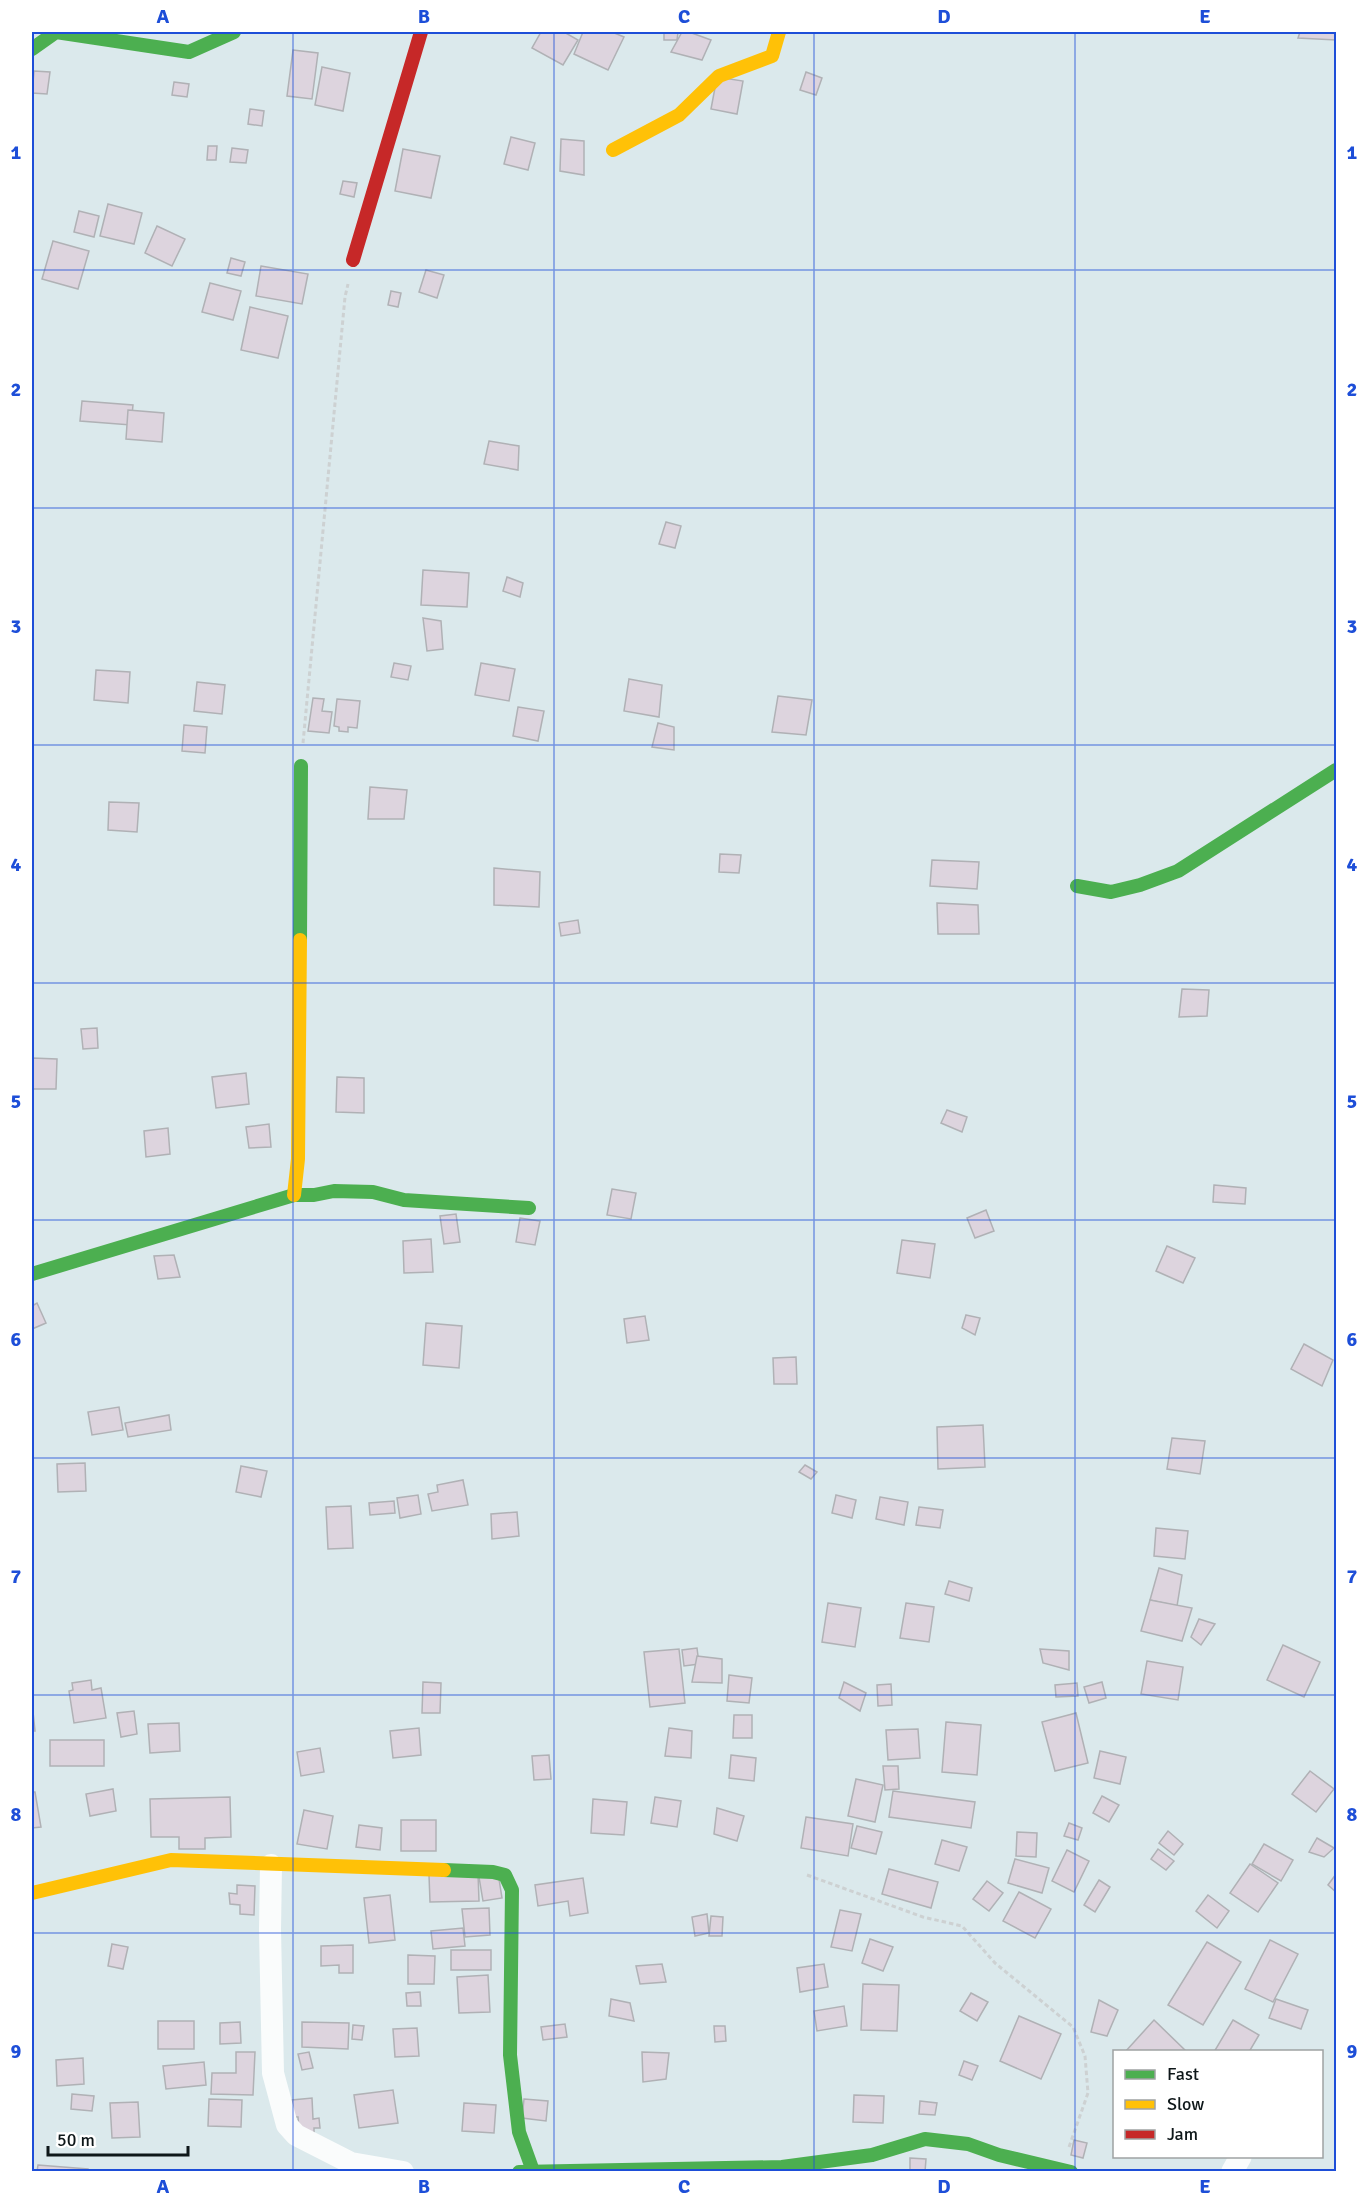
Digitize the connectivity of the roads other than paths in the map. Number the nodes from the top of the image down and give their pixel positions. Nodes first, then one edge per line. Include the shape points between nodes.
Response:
1 (234, 32) edge
2 (421, 32) edge
3 (779, 32) edge
4 (32, 49) edge
5 (613, 150) dead end
6 (353, 260) road end
7 (301, 766) road end
8 (1336, 770) edge
9 (1077, 886) dead end
10 (294, 1195) junction
11 (529, 1208) dead end
12 (32, 1274) edge
13 (271, 1865) junction
14 (32, 1893) edge
15 (1240, 2158) edge
16 (1067, 2170) edge
17 (533, 2171) edge
18 (403, 2172) edge
19 (519, 2172) edge
20 (1232, 2172) edge

1 - 4 street via 189,52 56,32
2 - 6 street
3 - 5 street via 772,56 719,76 679,115
7 - 10 street via 298,1159
8 - 9 street via 1178,871 1111,892
10 - 11 street via 373,1192 404,1200
10 - 12 street
13 - 14 street via 171,1860
13 - 17 street via 505,1875 512,1890 510,2055 519,2132
13 - 18 street via 273,2073 287,2125 296,2135 351,2163
15 - 20 street
16 - 17 street via 968,2144 925,2139 872,2156 783,2167
17 - 19 street

